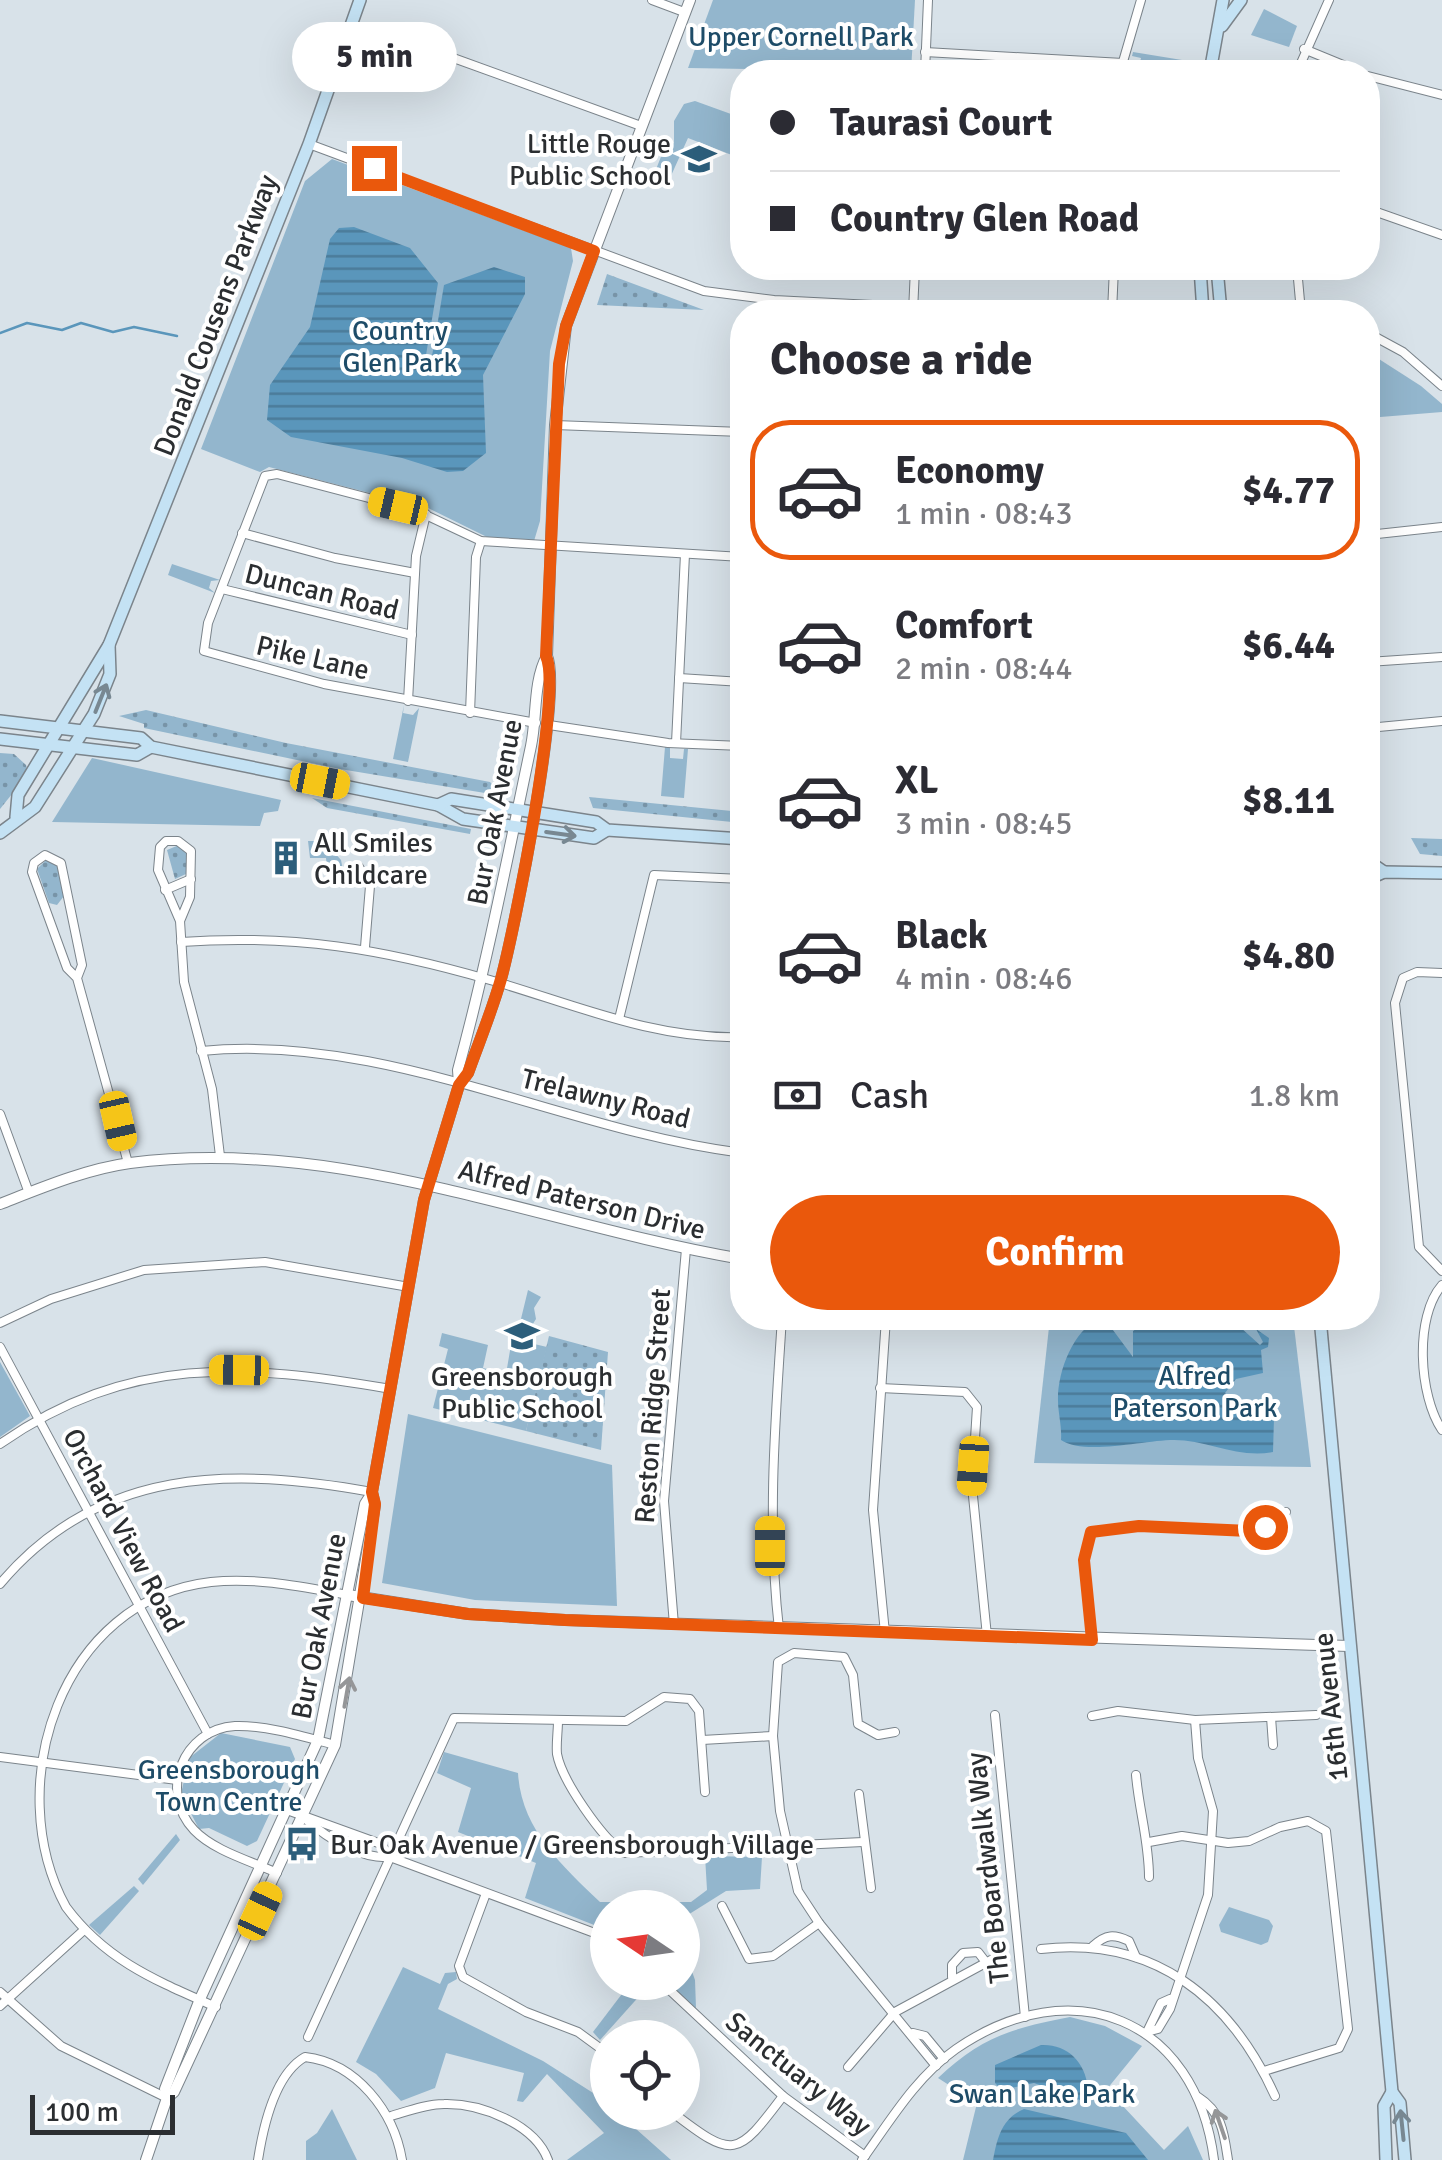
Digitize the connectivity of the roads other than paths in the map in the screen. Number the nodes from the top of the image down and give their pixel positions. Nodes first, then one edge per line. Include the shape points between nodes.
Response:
1 (360, 0) edge
2 (652, 0) edge
3 (690, 0) edge
4 (928, 0) edge
5 (1140, 0) edge
6 (1223, 0) edge
7 (1241, 0) edge
8 (1328, 0) edge
9 (684, 12) junction
10 (1222, 26) junction
11 (423, 46) dead end
12 (1304, 49) junction
13 (925, 52) junction
14 (925, 60) edge
15 (1024, 60) edge
16 (1124, 60) edge
17 (1213, 60) edge
18 (1301, 60) edge
19 (1331, 60) edge
20 (1380, 79) edge
21 (1442, 95) edge
22 (641, 126) junction
23 (309, 144) junction
24 (1380, 213) edge
25 (1442, 235) edge
26 (594, 251) junction
27 (779, 300) edge
28 (1380, 340) edge
29 (1442, 386) edge
30 (555, 425) junction
31 (730, 432) edge
32 (426, 514) junction
33 (1442, 527) edge
34 (242, 533) junction
35 (1380, 534) edge
36 (481, 541) junction
37 (550, 547) junction
38 (685, 554) junction
39 (730, 556) edge
40 (415, 573) junction
41 (222, 589) junction
42 (412, 635) junction
43 (109, 645) junction
44 (546, 656) junction
45 (1442, 657) edge
46 (1380, 661) edge
47 (680, 678) junction
48 (730, 681) edge
49 (408, 701) junction
50 (470, 713) junction
51 (0, 721) edge
52 (1442, 721) edge
53 (536, 723) junction
54 (64, 725) junction
55 (549, 725) junction
56 (1380, 727) edge
57 (85, 728) junction
58 (0, 739) edge
59 (53, 743) junction
60 (676, 744) junction
61 (74, 746) junction
62 (730, 746) edge
63 (151, 747) junction
64 (438, 805) junction
65 (517, 810) junction
66 (533, 813) junction
67 (16, 817) junction
68 (514, 827) junction
69 (530, 830) junction
70 (607, 830) junction
71 (0, 833) edge
72 (730, 838) edge
73 (359, 867) dead end
74 (1380, 870) edge
75 (1384, 872) junction
76 (1380, 874) edge
77 (1442, 874) edge
78 (730, 878) edge
79 (191, 879) junction
80 (165, 890) junction
81 (72, 914) junction
82 (180, 921) junction
83 (50, 922) junction
84 (182, 942) junction
85 (365, 947) junction
86 (1442, 973) edge
87 (77, 978) junction
88 (484, 978) junction
89 (500, 983) junction
90 (619, 1019) junction
91 (730, 1036) edge
92 (201, 1051) junction
93 (459, 1085) junction
94 (0, 1114) edge
95 (730, 1150) edge
96 (220, 1156) junction
97 (128, 1164) junction
98 (428, 1184) junction
99 (29, 1192) junction
100 (0, 1204) edge
101 (686, 1249) junction
102 (730, 1257) edge
103 (1442, 1271) edge
104 (1442, 1285) edge
105 (409, 1286) junction
106 (0, 1322) edge
107 (781, 1330) edge
108 (885, 1330) edge
109 (1321, 1330) edge
110 (0, 1347) edge
111 (880, 1388) junction
112 (390, 1389) junction
113 (40, 1419) junction
114 (1442, 1430) edge
115 (0, 1444) edge
116 (372, 1492) junction
117 (90, 1512) junction
118 (1286, 1512) dead end
119 (0, 1584) edge
120 (348, 1595) junction
121 (363, 1598) junction
122 (140, 1605) junction
123 (674, 1625) junction
124 (779, 1629) junction
125 (884, 1633) junction
126 (987, 1636) junction
127 (1092, 1640) junction
128 (1349, 1646) junction
129 (995, 1714) dead end
130 (1316, 1714) dead end
131 (1092, 1716) dead end
132 (1271, 1717) junction
133 (1195, 1720) junction
134 (558, 1721) junction
135 (39, 1724) dead end
136 (895, 1732) dead end
137 (208, 1734) junction
138 (773, 1736) junction
139 (318, 1740) junction
140 (702, 1740) junction
141 (35, 1742) dead end
142 (336, 1744) junction
143 (1272, 1746) dead end
144 (0, 1757) edge
145 (30, 1761) junction
146 (1136, 1775) dead end
147 (28, 1776) dead end
148 (177, 1780) junction
149 (705, 1792) dead end
150 (859, 1794) dead end
151 (287, 1810) junction
152 (303, 1817) junction
153 (1209, 1841) junction
154 (863, 1842) junction
155 (1149, 1842) junction
156 (34, 1844) dead end
157 (788, 1849) junction
158 (390, 1857) junction
159 (261, 1866) junction
160 (277, 1873) junction
161 (1149, 1877) dead end
162 (870, 1888) dead end
163 (485, 1896) junction
164 (722, 1906) dead end
165 (819, 1923) junction
166 (84, 1930) junction
167 (590, 1930) edge
168 (1093, 1946) junction
169 (1041, 1949) dead end
170 (1136, 1956) junction
171 (952, 1977) junction
172 (1179, 1978) junction
173 (0, 1992) edge
174 (200, 2000) junction
175 (680, 2000) edge
176 (3, 2003) edge
177 (216, 2006) junction
178 (895, 2012) junction
179 (1025, 2016) junction
180 (1148, 2032) junction
181 (913, 2033) junction
182 (308, 2037) dead end
183 (590, 2041) edge
184 (944, 2059) junction
185 (936, 2066) junction
186 (848, 2067) dead end
187 (1264, 2072) junction
188 (1392, 2092) junction
189 (782, 2096) junction
190 (1275, 2096) dead end
191 (1198, 2097) junction
192 (166, 2098) junction
193 (391, 2116) junction
194 (691, 2130) edge
195 (864, 2158) edge
196 (146, 2160) edge
197 (258, 2160) edge
198 (402, 2160) edge
199 (548, 2160) edge
200 (1214, 2160) edge
201 (1228, 2160) edge
202 (1386, 2160) edge
203 (1405, 2160) edge

1 - 23 main road, Donald Cousens Parkway
2 - 9 street
3 - 9 street, Bur Oak Avenue
4 - 13 street
5 - 16 street
6 - 10 main road
7 - 10 main road
8 - 12 street
9 - 22 street, Bur Oak Avenue
10 - 17 main road
11 - 22 street
12 - 18 street
12 - 19 street
13 - 14 street
13 - 15 street
20 - 21 street
22 - 26 street, Bur Oak Avenue
23 - 26 street
23 - 43 main road, Donald Cousens Parkway
24 - 25 street
26 - 27 street via 726,296
26 - 30 street, Bur Oak Avenue via 566,326
28 - 29 street
30 - 31 street
30 - 37 street, Bur Oak Avenue
32 - 34 street, Pike Lane via 270,474
32 - 36 street
32 - 40 street
33 - 35 street
34 - 40 street
34 - 41 street, Pike Lane
36 - 37 street
36 - 50 street
37 - 38 street
37 - 44 street, Bur Oak Avenue
38 - 39 street
38 - 47 street
40 - 42 street
41 - 42 street, Duncan Road
41 - 49 street, Pike Lane via 203,641 207,653
42 - 49 street
43 - 54 main road, Donald Cousens Parkway
57 -> 43 main road, Donald Cousens Parkway via 110,674
44 - 53 street, Bur Oak Avenue
44 - 55 street, Bur Oak Avenue
45 - 46 street
47 - 48 street
47 - 60 street
49 - 50 street, Pike Lane
50 - 53 street, Pike Lane
51 - 54 main road
52 - 56 street
53 - 65 street, Bur Oak Avenue
54 - 57 main road
54 - 59 main road, Donald Cousens Parkway
55 - 60 street
55 - 66 street, Bur Oak Avenue
57 - 61 main road, Donald Cousens Parkway
57 - 63 main road via 140,738
58 - 59 main road
59 - 61 main road
59 - 67 main road, Donald Cousens Parkway via 18,795
60 - 62 street
61 - 63 main road via 137,755
61 - 67 main road, Donald Cousens Parkway via 35,808
63 - 64 main road
64 - 65 main road via 451,799
64 - 68 main road via 463,819
65 - 66 main road
65 - 68 street, Bur Oak Avenue
66 - 69 street, Bur Oak Avenue
66 - 70 main road via 596,822
67 - 71 main road, Donald Cousens Parkway
68 - 69 main road
68 - 88 street, Bur Oak Avenue
69 -> 70 main road via 594,838
69 - 89 street, Bur Oak Avenue
70 - 72 main road
73 - 85 street via 370,886
74 - 75 main road
75 - 76 main road
75 - 77 main road
78 - 90 street via 654,875
79 - 80 street
79 - 80 street via 190,851 166,841 158,857
79 - 82 street
80 - 82 street
81 - 83 street
81 - 83 street via 62,863 42,856 32,872
81 - 87 street via 82,965
82 - 84 street
83 - 87 street via 66,968
84 - 85 street via 254,937
84 - 92 street
85 - 88 street
86 - 103 street via 1403,978 1395,1002 1420,1247
87 - 97 street
88 - 89 street
88 - 93 street, Bur Oak Avenue
89 - 90 street
89 - 93 street, Bur Oak Avenue
90 - 91 street via 661,1031
92 - 93 street, Trelawny Road via 320,1053
92 - 96 street
93 - 95 street, Trelawny Road
93 - 98 street, Bur Oak Avenue
94 - 99 street
96 - 97 street, Alfred Paterson Drive
96 - 98 street, Alfred Paterson Drive via 326,1164
97 - 99 street, Alfred Paterson Drive
98 - 101 street, Alfred Paterson Drive
98 - 105 street, Bur Oak Avenue
99 - 100 street, Alfred Paterson Drive
101 - 102 street, Alfred Paterson Drive
101 - 123 street, Reston Ridge Street via 664,1502
104 - 114 street via 1431,1298 1424,1334 1431,1414
105 - 106 street via 266,1262 163,1268 109,1278
105 - 112 street, Bur Oak Avenue
107 - 124 street via 770,1497
108 - 111 street
109 - 128 main road, 16th Avenue
110 - 113 street, Orchard View Road
111 - 125 street via 873,1510
111 - 126 street via 965,1392 977,1407 972,1486
112 - 113 street via 300,1373 212,1370 108,1390
112 - 116 street, Bur Oak Avenue
113 - 115 street
113 - 117 street, Orchard View Road
116 - 117 street via 231,1476 158,1484
116 - 120 street, Bur Oak Avenue
116 - 121 street, Bur Oak Avenue
117 - 119 street via 37,1546
117 - 122 street, Orchard View Road
118 - 127 street via 1249,1531 1139,1526 1091,1532 1084,1560
120 - 121 street
120 - 122 street via 210,1582
120 - 139 street, Bur Oak Avenue
121 - 123 street via 468,1614
142 -> 121 street, Bur Oak Avenue
122 - 135 street via 80,1653
122 - 137 street, Orchard View Road
123 - 124 street
124 - 125 street
125 - 126 street
126 - 127 street
127 - 128 street
128 - 188 main road, 16th Avenue
129 - 179 street, The Boardwalk Way
130 - 132 street
131 - 133 street via 1118,1711
132 - 133 street
132 - 143 street
133 - 153 street via 1212,1811
134 - 140 street via 626,1721 664,1697 679,1696 695,1705
134 - 157 street via 557,1754 566,1774 603,1836 624,1853
134 - 158 street via 454,1718
136 - 138 street via 878,1735 858,1724 853,1675 844,1657 794,1653 778,1662
137 - 139 street via 244,1726
137 - 148 street via 186,1754
138 - 140 street
138 - 157 street
139 - 142 street
139 - 151 street, Bur Oak Avenue
140 - 149 street
141 - 145 street
142 - 152 street, Bur Oak Avenue
144 - 145 street
145 - 147 street
145 - 148 street
146 - 155 street
148 - 159 street via 180,1806 198,1834
150 - 154 street
151 - 152 street
151 - 159 street, Bur Oak Avenue
152 - 158 street via 381,1844
152 - 158 street via 321,1834 375,1858
152 - 160 street, Bur Oak Avenue
153 - 155 street via 1182,1836
153 - 172 street via 1208,1895
153 - 187 street via 1249,1841 1308,1821 1326,1831 1346,2041
154 - 157 street
154 - 162 street
155 - 161 street
156 - 166 street
157 - 165 street via 798,1891
158 - 163 street
158 - 182 street
159 - 160 street
159 - 174 street, Bur Oak Avenue
160 - 177 street, Bur Oak Avenue
163 - 167 street
163 - 183 street via 458,1966 463,1977
164 - 165 street via 750,1959 774,1956
165 - 178 street
166 - 174 street via 114,1959
166 - 176 street
168 - 169 street
168 - 170 street
168 - 170 street via 1119,1936
170 - 172 street
171 - 171 street via 988,1961 978,1952 963,1953
171 - 178 street
172 - 180 street via 1170,2009 1158,2029
172 - 187 street via 1220,2008
173 - 176 street
174 - 177 street
174 - 192 street, Bur Oak Avenue
175 - 189 street, Sanctuary Way
176 - 192 street via 61,2046
177 - 192 street, Bur Oak Avenue
178 - 181 street
178 - 186 street
179 - 180 street via 1097,2013
179 - 184 street
180 - 191 street via 1179,2062
181 - 184 street via 925,2036
181 - 185 street
184 - 185 street
185 - 195 street
187 - 190 street
188 - 202 main road, 16th Avenue via 1384,2106
203 -> 188 main road, 16th Avenue via 1400,2103
189 - 194 street via 742,2147 732,2150
189 - 195 street, Sanctuary Way
191 - 200 street
201 -> 191 street via 1224,2129 1213,2106
192 - 196 street, Bur Oak Avenue
193 - 197 street via 338,2070 305,2057 281,2086
193 - 198 street
193 - 199 street via 432,2104 472,2108 535,2138

